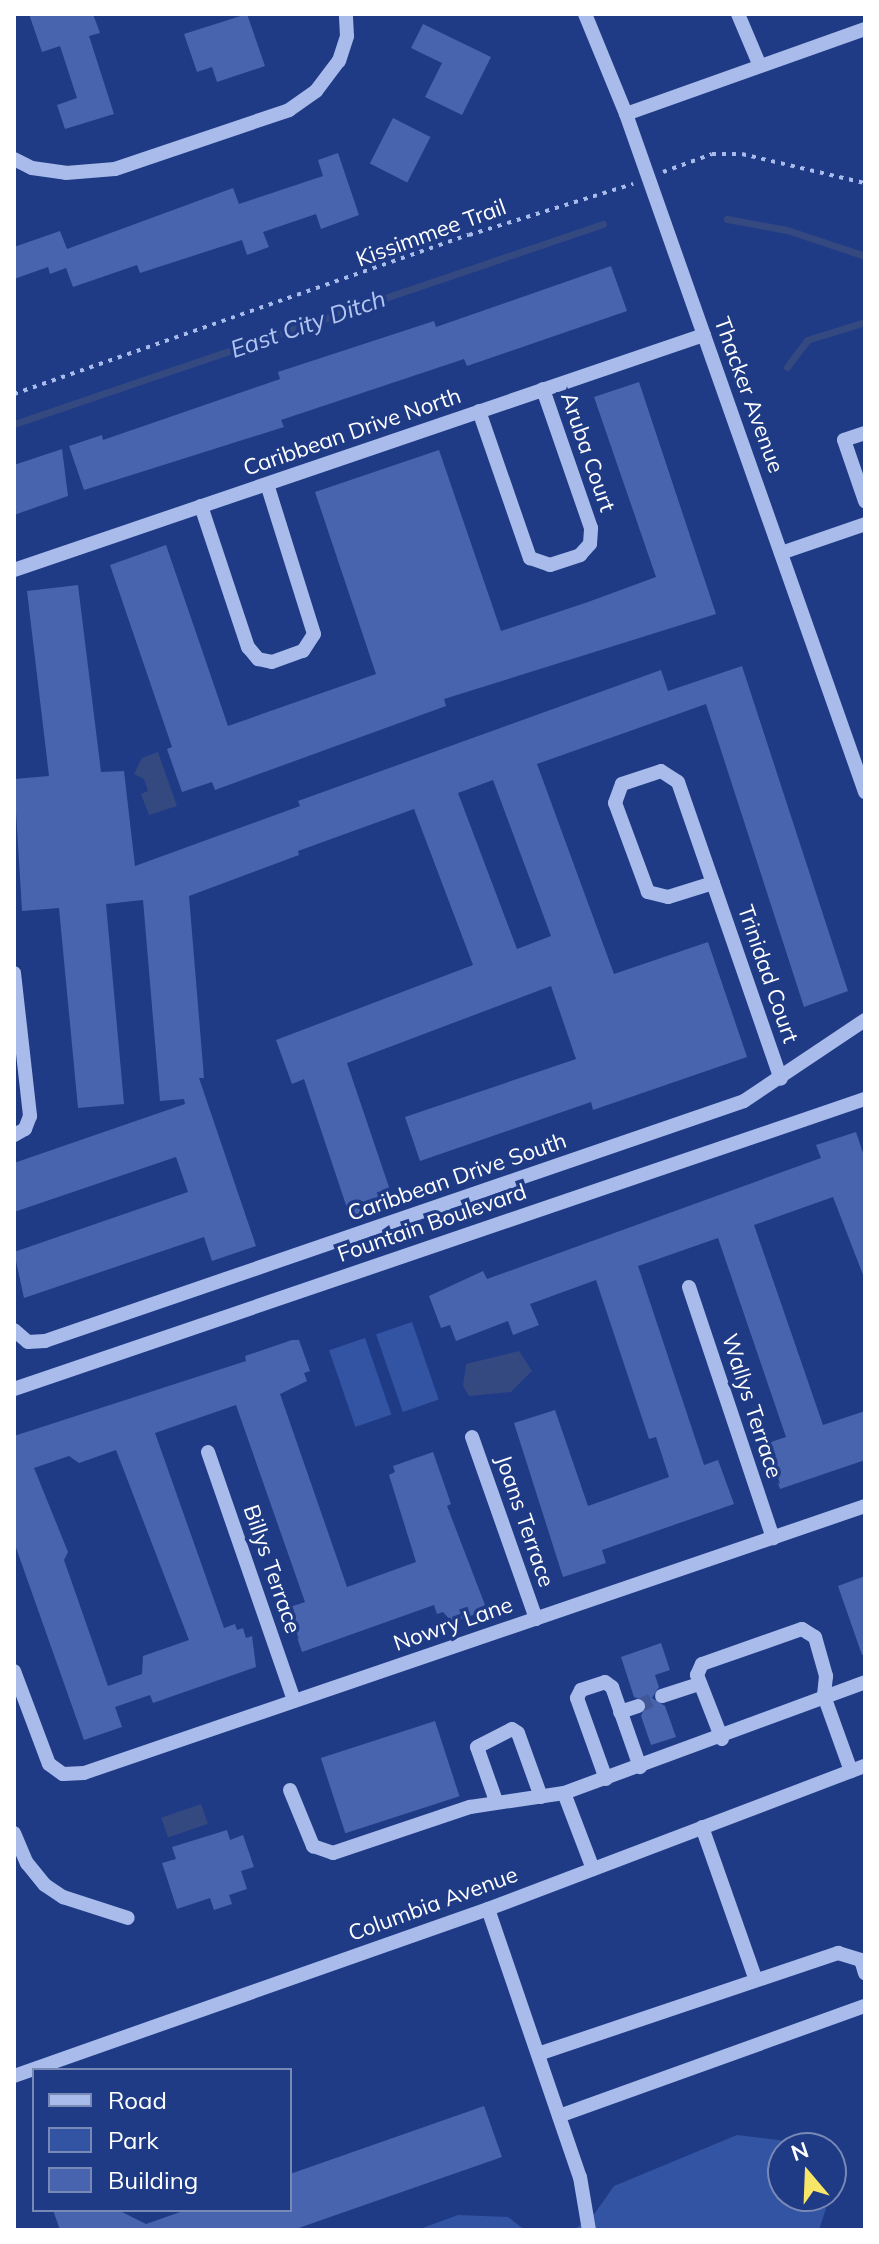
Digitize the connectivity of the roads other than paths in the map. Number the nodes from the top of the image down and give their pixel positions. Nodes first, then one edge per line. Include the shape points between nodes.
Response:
1 (346, 14) edge
2 (585, 14) edge
3 (738, 14) edge
4 (865, 29) edge
5 (760, 66) junction
6 (626, 114) junction
7 (14, 159) edge
8 (704, 335) junction
9 (543, 389) junction
10 (479, 411) junction
11 (865, 433) edge
12 (267, 484) junction
13 (865, 501) edge
14 (201, 506) junction
15 (865, 524) edge
16 (781, 553) junction
17 (14, 570) edge
18 (865, 792) edge
19 (713, 883) junction
20 (14, 973) edge
21 (865, 1020) edge
22 (781, 1079) junction
23 (865, 1099) edge
24 (14, 1135) edge
25 (689, 1287) dead end
26 (14, 1330) edge
27 (14, 1389) edge
28 (472, 1437) dead end
29 (208, 1452) dead end
30 (865, 1506) edge
31 (773, 1538) junction
32 (536, 1619) junction
33 (14, 1671) edge
34 (865, 1682) edge
35 (700, 1684) junction
36 (662, 1696) tunnel mouth
37 (824, 1696) junction
38 (294, 1700) junction
39 (638, 1706) tunnel mouth
40 (620, 1712) junction
41 (722, 1739) junction
42 (640, 1767) junction
43 (858, 1768) edge
44 (606, 1779) junction
45 (290, 1790) dead end
46 (564, 1793) junction
47 (541, 1797) junction
48 (496, 1801) junction
49 (702, 1827) junction
50 (14, 1833) edge
51 (593, 1869) junction
52 (488, 1909) junction
53 (128, 1918) dead end
54 (865, 1973) edge
55 (756, 1980) junction
56 (865, 2006) edge
57 (538, 2054) junction
58 (37, 2068) edge
59 (559, 2116) junction
60 (589, 2230) edge

1 - 7 street via 347,36 339,61 316,91 289,110 115,169 66,173 32,168
2 - 6 street, Thacker Avenue
3 - 5 street
4 - 5 street
5 - 6 street
6 - 8 street, Thacker Avenue
8 - 9 street, Caribbean Drive North
8 - 16 street, Thacker Avenue
9 - 10 street, Caribbean Drive North
9 - 10 street, Aruba Court via 591,528 590,544 580,555 550,565 530,558
10 - 12 street, Caribbean Drive North
11 - 13 street via 844,440
12 - 14 street, Caribbean Drive North
12 - 14 street via 314,634 303,651 272,662 258,659 248,647
14 - 17 street, Caribbean Drive North
15 - 16 street
16 - 18 street, Thacker Avenue
19 - 19 street, Trinidad Court via 673,776 653,772 622,784 615,803 648,892 668,897
19 - 22 street, Trinidad Court
20 - 24 street via 30,1116 25,1129
21 - 22 street, Caribbean Drive South
22 - 26 street, Caribbean Drive South via 744,1101 45,1341 28,1342
23 - 27 street, Fountain Boulevard
25 - 31 street, Wallys Terrace
28 - 32 street, Joans Terrace
29 - 38 street, Billys Terrace
30 - 31 street, Nowry Lane
31 - 32 street, Nowry Lane
32 - 38 street, Nowry Lane
33 - 38 street, Nowry Lane via 40,1746 55,1771 84,1773
34 - 37 street
35 - 36 street
35 - 37 street via 702,1664 802,1629 815,1637 826,1676
35 - 41 street
37 - 41 street via 739,1725
37 - 43 street
39 - 40 street
40 - 42 street
40 - 44 street via 612,1687 605,1682 581,1690 577,1698
41 - 42 street
42 - 44 street
43 - 49 street, Columbia Avenue
44 - 46 street
45 - 48 street via 303,1829 317,1851 325,1853
46 - 47 street
46 - 51 street
47 - 48 street
47 - 48 street via 512,1729 477,1747
49 - 51 street, Columbia Avenue
49 - 55 street
50 - 53 street via 27,1863 45,1885 63,1897
51 - 52 street, Columbia Avenue
52 - 57 street
52 - 58 street, Columbia Avenue
54 - 55 street via 861,1960 838,1953
55 - 57 street
56 - 59 street
57 - 59 street
59 - 60 street via 580,2177

